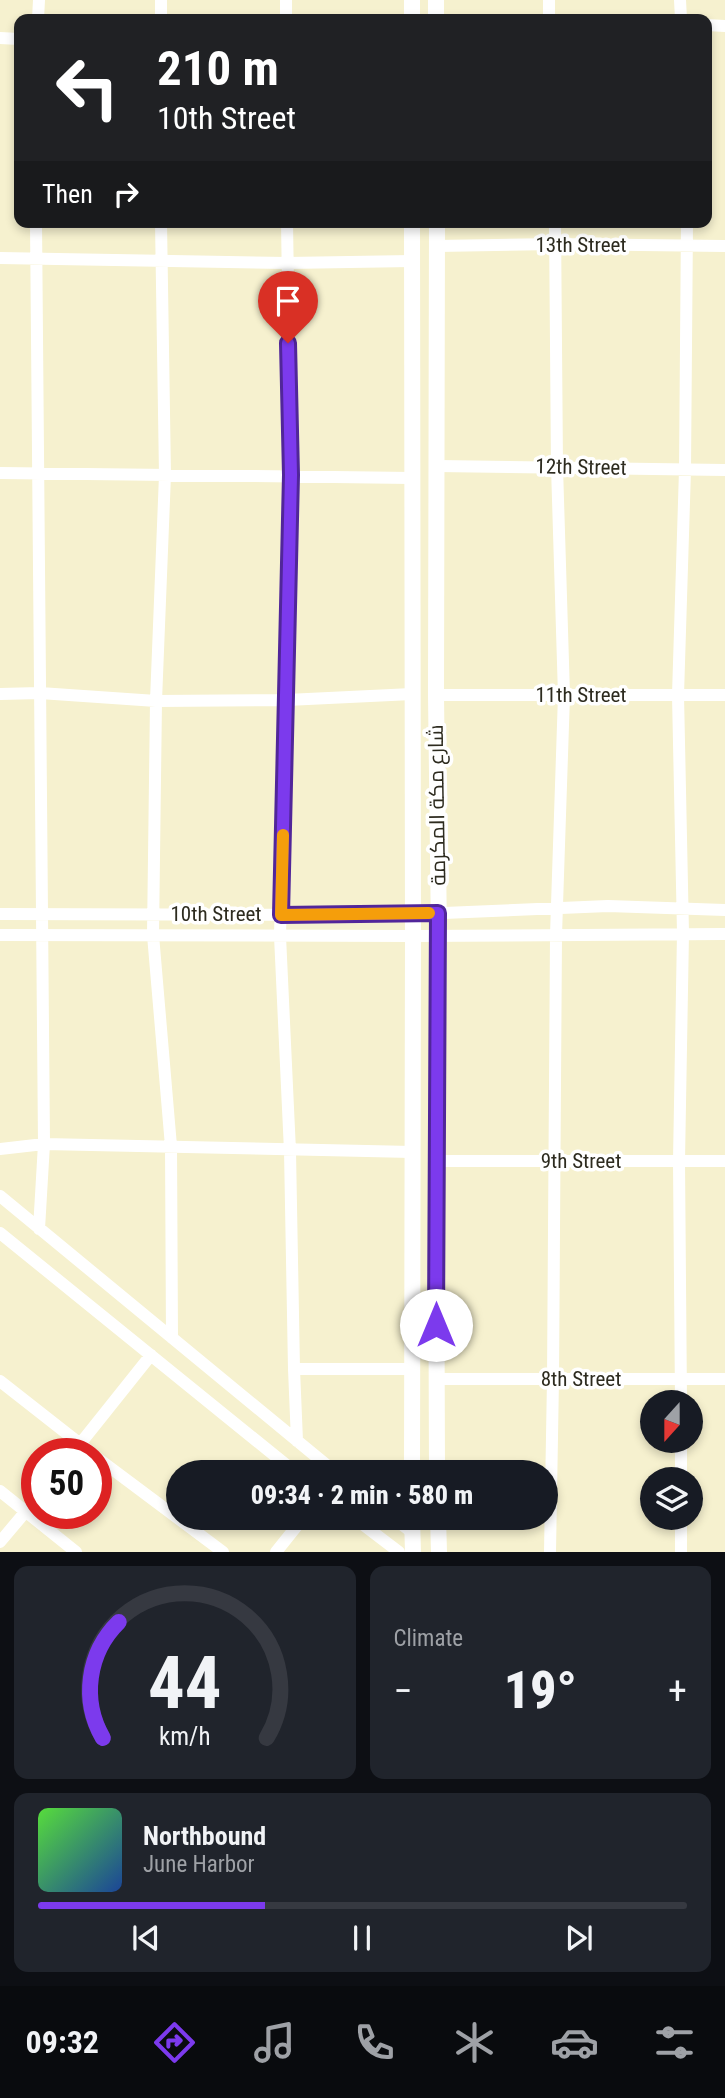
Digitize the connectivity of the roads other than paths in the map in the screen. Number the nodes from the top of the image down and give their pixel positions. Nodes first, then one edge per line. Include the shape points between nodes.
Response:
1 (36, 228) edge
2 (161, 228) edge
3 (287, 228) edge
4 (412, 228) edge
5 (437, 228) edge
6 (555, 228) edge
7 (687, 228) edge
8 (556, 244) junction
9 (688, 245) junction
10 (437, 246) junction
11 (725, 246) edge
12 (0, 258) edge
13 (35, 258) junction
14 (160, 261) junction
15 (412, 261) junction
16 (287, 263) junction
17 (437, 466) junction
18 (556, 467) junction
19 (685, 470) junction
20 (725, 470) edge
21 (0, 473) edge
22 (38, 473) junction
23 (165, 475) junction
24 (291, 475) junction
25 (412, 478) junction
26 (40, 693) junction
27 (0, 694) edge
28 (412, 694) junction
29 (436, 695) junction
30 (564, 695) junction
31 (678, 695) junction
32 (725, 695) edge
33 (287, 700) junction
34 (156, 701) junction
35 (557, 908) junction
36 (682, 908) junction
37 (725, 910) edge
38 (438, 913) junction
39 (0, 914) edge
40 (42, 914) junction
41 (153, 914) junction
42 (413, 914) junction
43 (281, 915) junction
44 (683, 933) junction
45 (725, 934) edge
46 (0, 935) edge
47 (42, 935) junction
48 (439, 935) junction
49 (556, 935) junction
50 (153, 936) junction
51 (280, 936) junction
52 (413, 936) junction
53 (44, 1144) junction
54 (171, 1146) junction
55 (0, 1149) edge
56 (290, 1150) junction
57 (412, 1152) junction
58 (436, 1161) junction
59 (554, 1161) junction
60 (678, 1161) junction
61 (725, 1161) edge
62 (0, 1196) edge
63 (39, 1229) junction
64 (0, 1233) edge
65 (172, 1338) junction
66 (151, 1355) junction
67 (294, 1369) junction
68 (412, 1369) junction
69 (725, 1378) edge
70 (436, 1379) junction
71 (553, 1379) junction
72 (681, 1379) junction
73 (0, 1381) edge
74 (681, 1390) edge
75 (64, 1438) edge
76 (85, 1438) edge
77 (297, 1441) junction
78 (280, 1460) edge
79 (320, 1460) edge
80 (412, 1460) edge
81 (437, 1460) edge
82 (112, 1469) edge
83 (0, 1491) edge
84 (21, 1508) edge
85 (21, 1518) edge
86 (47, 1529) edge
87 (294, 1530) edge
88 (370, 1530) edge
89 (413, 1530) edge
90 (438, 1530) edge
91 (681, 1530) edge
92 (0, 1542) edge
93 (76, 1552) edge
94 (223, 1552) edge
95 (276, 1552) edge
96 (399, 1552) edge
97 (413, 1552) edge
98 (439, 1552) edge
99 (550, 1552) edge
100 (681, 1552) edge

1 - 13 street
2 - 14 street
3 - 16 street
4 - 15 main road, شارع مكة المكرمة
5 - 10 main road, شارع مكة المكرمة
6 - 8 street
7 - 9 street
8 - 9 street, 13th Street
8 - 10 street, 13th Street
8 - 18 street
9 - 11 street, 13th Street
9 - 19 street
10 - 17 main road, شارع مكة المكرمة
12 - 13 street
13 - 14 street
13 - 22 street
14 - 16 street
14 - 23 street
15 - 16 street
15 - 25 main road, شارع مكة المكرمة
16 - 24 street
17 - 18 street, 12th Street
17 - 29 main road, شارع مكة المكرمة
18 - 19 street, 12th Street
18 - 30 street
19 - 20 street, 12th Street
19 - 31 street
21 - 22 street
22 - 23 street
22 - 26 street
23 - 24 street
23 - 34 street
24 - 25 street
24 - 33 street
25 - 28 main road, شارع مكة المكرمة
26 - 27 street
26 - 34 street
26 - 40 street
28 - 33 street
28 - 42 main road, شارع مكة المكرمة
29 - 30 street, 11th Street
29 - 38 main road, شارع مكة المكرمة
30 - 31 street, 11th Street
30 - 35 street
31 - 32 street, 11th Street
31 - 36 street
33 - 34 street
33 - 43 street
34 - 41 street
35 - 36 street, 10th Street
35 - 38 street, 10th Street
35 - 49 street
36 - 37 street, 10th Street
36 - 44 street
38 - 42 street, 10th Street
38 - 48 main road, شارع مكة المكرمة
39 - 40 street, 10th Street
40 - 41 street, 10th Street
40 - 47 street
41 - 43 street, 10th Street
41 - 50 street
42 - 43 street, 10th Street
42 - 52 main road, شارع مكة المكرمة
43 - 51 street
44 - 45 street, 10th Street
44 - 49 street, 10th Street
44 - 60 street
46 - 47 street, 10th Street
47 - 50 street, 10th Street
47 - 53 street
48 - 49 street, 10th Street
48 - 52 street, 10th Street
48 - 58 main road, شارع مكة المكرمة
49 - 59 street
50 - 51 street, 10th Street
50 - 54 street
51 - 52 street, 10th Street
51 - 56 street
52 - 57 main road, شارع مكة المكرمة
53 - 54 street
53 - 55 street
53 - 63 street
54 - 56 street
54 - 65 street
56 - 57 street
56 - 67 street
57 - 68 main road, شارع مكة المكرمة
58 - 59 street, 9th Street
58 - 70 main road, شارع مكة المكرمة
59 - 60 street, 9th Street
59 - 71 street
60 - 61 street, 9th Street
60 - 72 street
62 - 63 street
63 - 65 street
64 - 66 street
65 - 77 street
66 - 76 street
66 - 78 street
67 - 68 street
67 - 77 street
68 - 80 main road, شارع مكة المكرمة
69 - 72 street, 8th Street
70 - 71 street, 8th Street
70 - 81 main road, شارع مكة المكرمة
71 - 72 street, 8th Street
71 - 99 street
72 - 74 street
73 - 75 street
77 - 79 street
82 - 94 street
83 - 84 street
85 - 92 street
86 - 93 street
87 - 95 street
88 - 96 street
89 - 97 main road
90 - 98 main road
91 - 100 street

